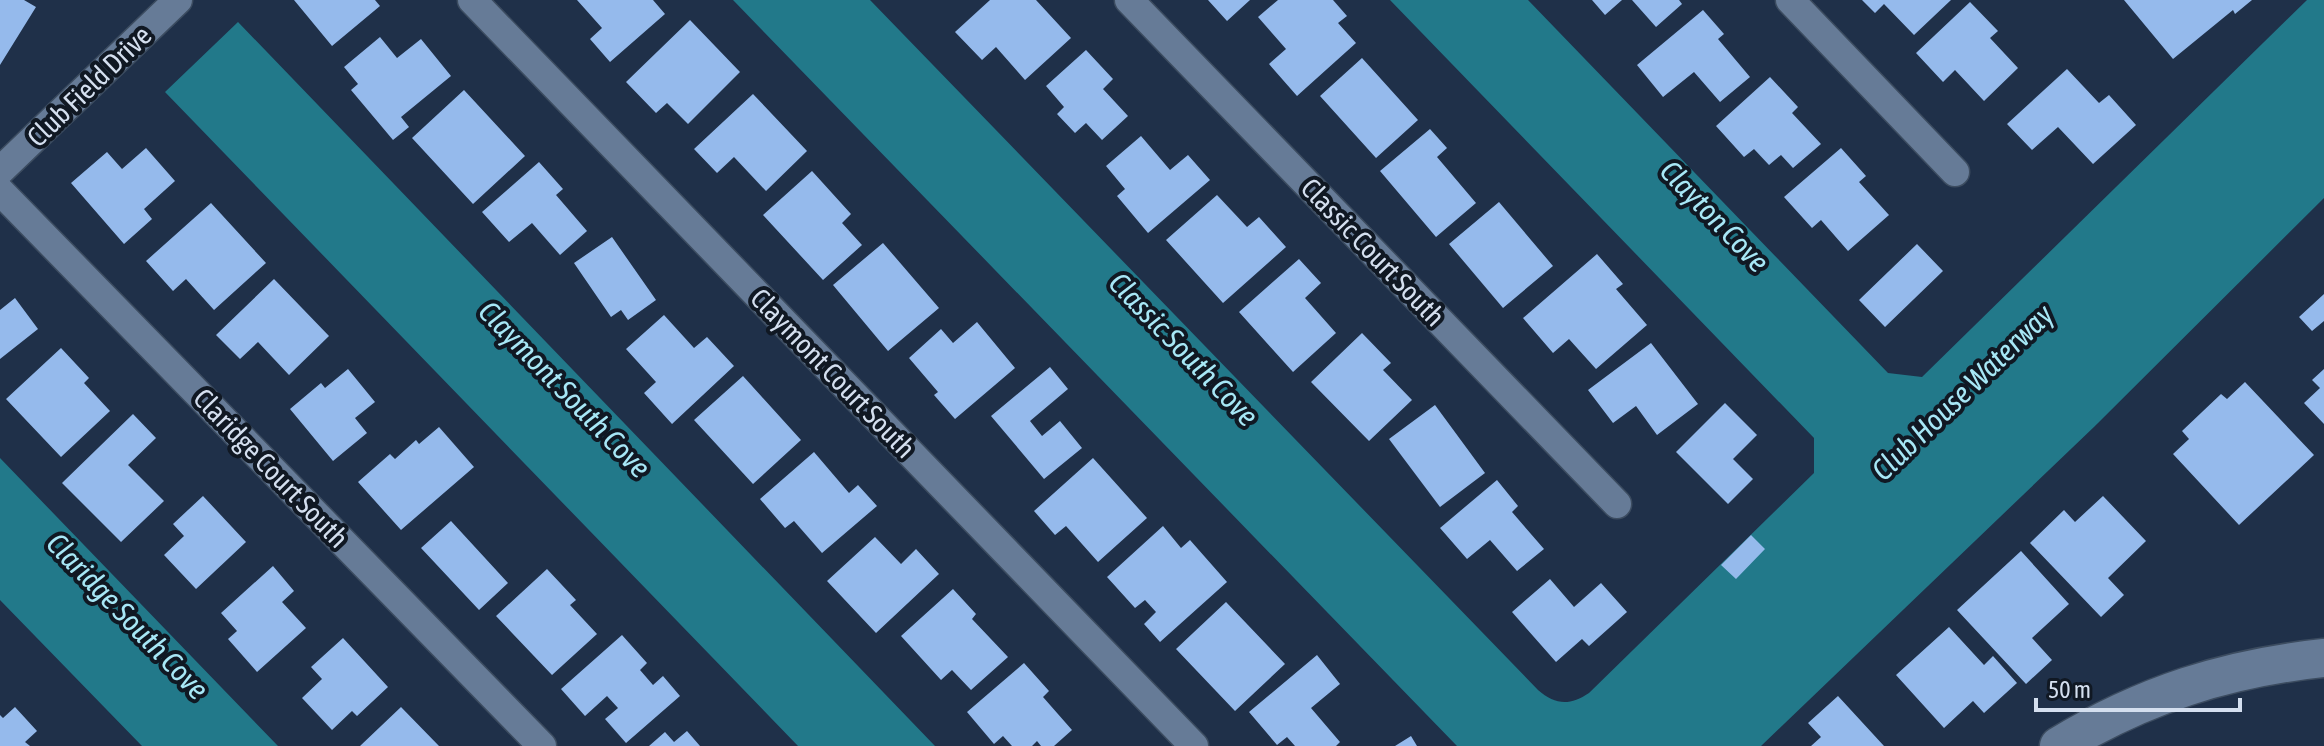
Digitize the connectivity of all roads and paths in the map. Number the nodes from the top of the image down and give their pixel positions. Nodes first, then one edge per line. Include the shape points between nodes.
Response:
1 (178, 0) edge
2 (472, 0) edge
3 (1129, 0) edge
4 (1790, 0) edge
5 (0, 171) edge
6 (1955, 172) dead end
7 (0, 191) edge
8 (1617, 504) dead end
9 (2324, 658) edge
10 (542, 746) edge
11 (1194, 746) edge
12 (2059, 746) edge

1 - 5 street, Club Field Drive
2 - 11 street, Claymont Court South
3 - 8 street, Classic Court South
4 - 6 street
7 - 10 street, Claridge Court South
9 - 12 street via 2201,680

